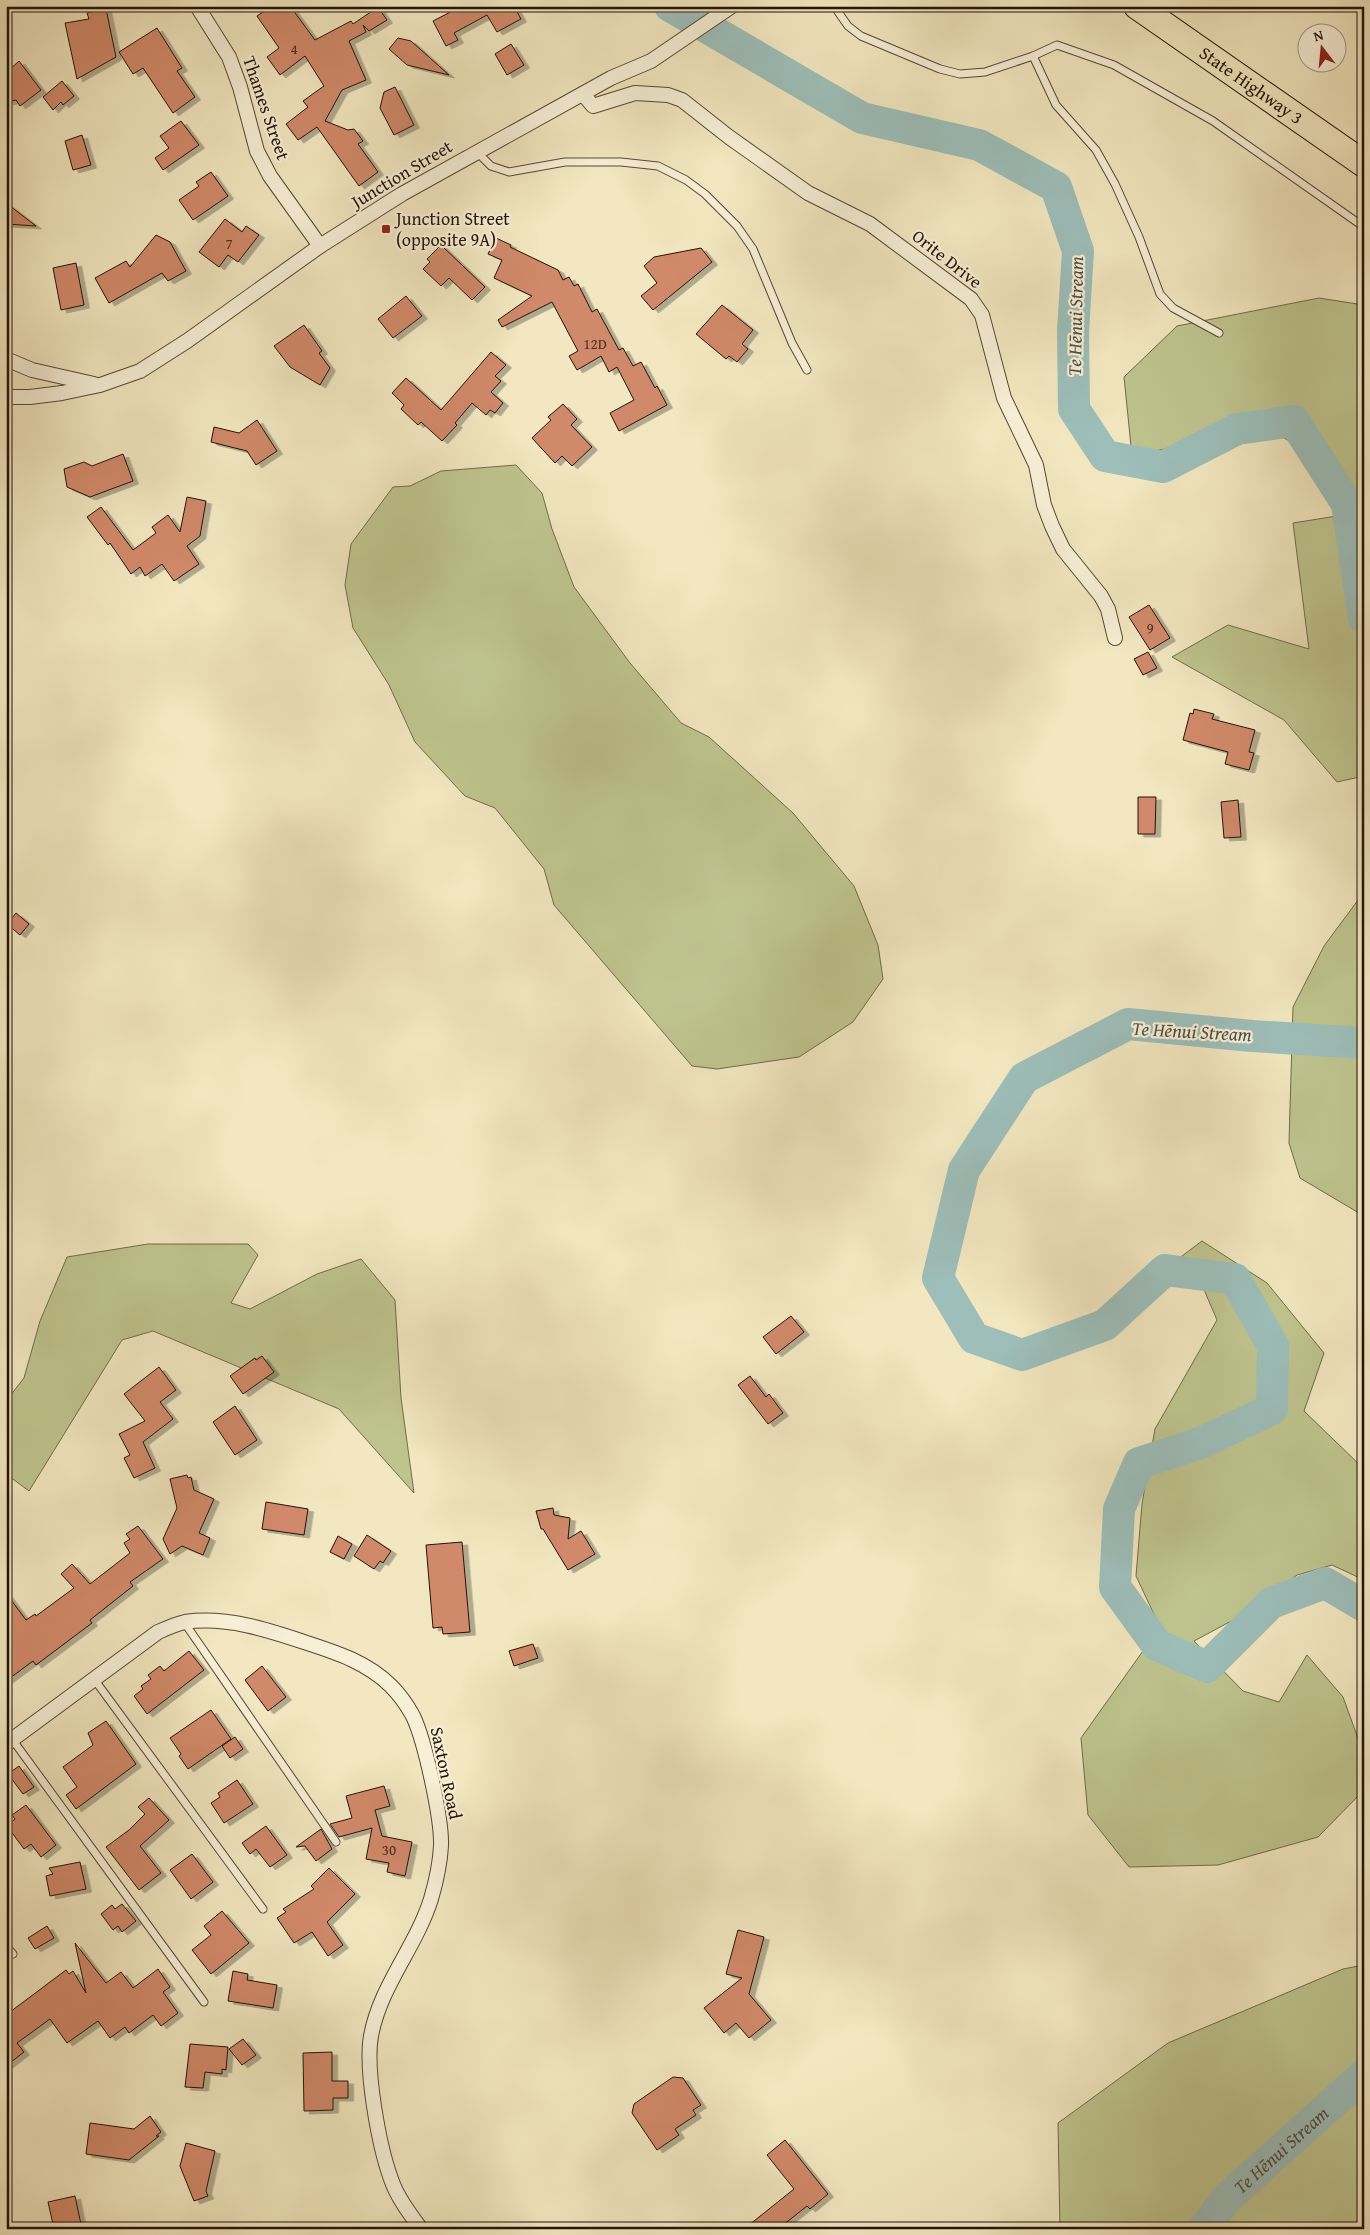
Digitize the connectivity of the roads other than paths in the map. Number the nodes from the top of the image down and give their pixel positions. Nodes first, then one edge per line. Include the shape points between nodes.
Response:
1 (197, 6) edge
2 (732, 6) edge
3 (834, 6) edge
4 (1137, 6) edge
5 (1033, 56) junction
6 (583, 94) junction
7 (476, 152) junction
8 (1364, 164) edge
9 (1364, 227) edge
10 (320, 246) junction
11 (1219, 333) dead end
12 (6, 359) edge
13 (806, 370) dead end
14 (100, 385) junction
15 (6, 397) edge
16 (1115, 638) dead end
17 (184, 1622) junction
18 (94, 1678) junction
19 (9, 1742) edge
20 (336, 1842) dead end
21 (263, 1909) dead end
22 (6, 1946) edge
23 (13, 1954) dead end
24 (204, 2002) dead end
25 (421, 2229) edge

1 - 10 street, Thames Street via 229,57 257,151 270,176
2 - 6 street, Junction Street via 651,61
3 - 5 lane via 848,26 861,36 950,72 971,74
4 - 8 highway, State Highway 3
5 - 9 lane via 1057,44 1114,65 1213,121
5 - 11 lane via 1056,105 1096,150 1115,184 1160,294 1172,308
6 - 7 street, Junction Street
6 - 16 street, Orite Drive via 593,106 635,93 668,95 682,100 729,138 800,187 870,224 971,299 982,315 1004,398 1036,466 1052,526 1063,548 1101,596 1108,609
7 - 10 street, Junction Street
7 - 13 lane via 491,166 509,172 565,162 613,162 658,166 686,180 737,226 749,244
10 - 14 street, Junction Street via 140,371
12 - 14 street via 32,370
14 - 15 street, Junction Street via 54,394
17 - 18 street, Saxton Road via 158,1632
17 - 20 lane
17 - 25 street, Saxton Road via 241,1624 344,1654 390,1685 414,1718 422,1739 438,1817 439,1866 419,1928 376,2015 370,2064 374,2102 389,2174
18 - 19 street, Saxton Road
18 - 21 lane
19 - 24 lane
22 - 23 lane

